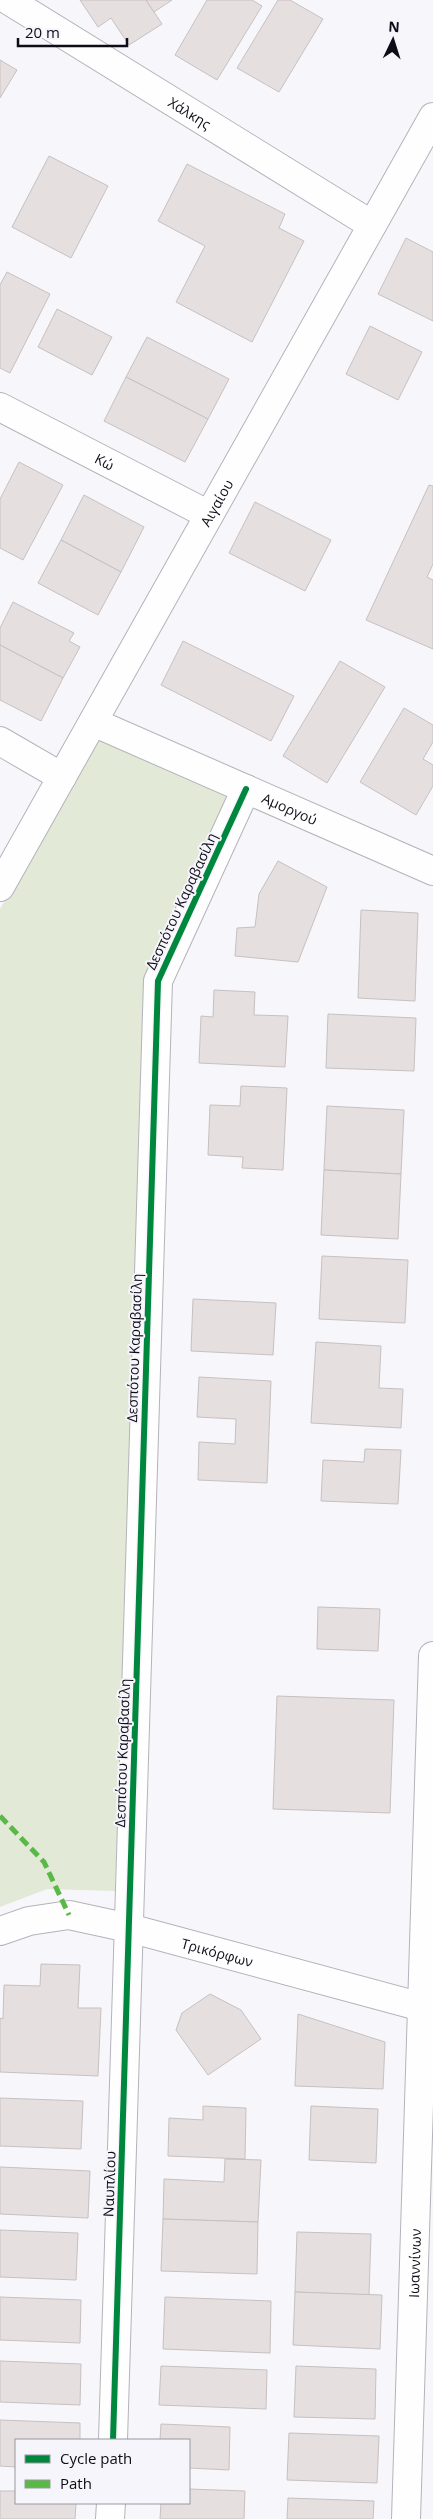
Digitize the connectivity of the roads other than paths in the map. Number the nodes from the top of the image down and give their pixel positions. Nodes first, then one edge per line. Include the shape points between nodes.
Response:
1 (8, 0) edge
2 (433, 116) edge
3 (372, 225) junction
4 (0, 407) edge
5 (209, 516) junction
6 (93, 722) junction
7 (0, 741) edge
8 (62, 776) junction
9 (246, 789) junction
10 (433, 871) edge
11 (0, 888) edge
12 (433, 1656) edge
13 (129, 1928) junction
14 (0, 1931) edge
15 (427, 2008) edge
16 (113, 2439) edge
17 (111, 2504) edge
18 (110, 2519) edge
19 (406, 2519) edge

1 - 3 street, Χάλκης
2 - 3 street, Αιγαίου
3 - 5 street, Αιγαίου
4 - 5 street, Κώ
5 - 6 street, Αιγαίου
6 - 8 street, Αιγαίου
6 - 9 street, Αμοργού
7 - 8 street
8 - 11 street, Αιγαίου
9 - 10 street, Αμοργού
9 - 13 street, Δεσπότου Καραβασίλη via 158,980
12 - 15 street, Ιωαννίνων
13 - 14 street, Τρικόρφων via 69,1915 29,1921
13 - 15 street, Τρικόρφων
13 - 16 street, Ναυπλίου
15 - 19 street, Ιωαννίνων
17 - 18 street

